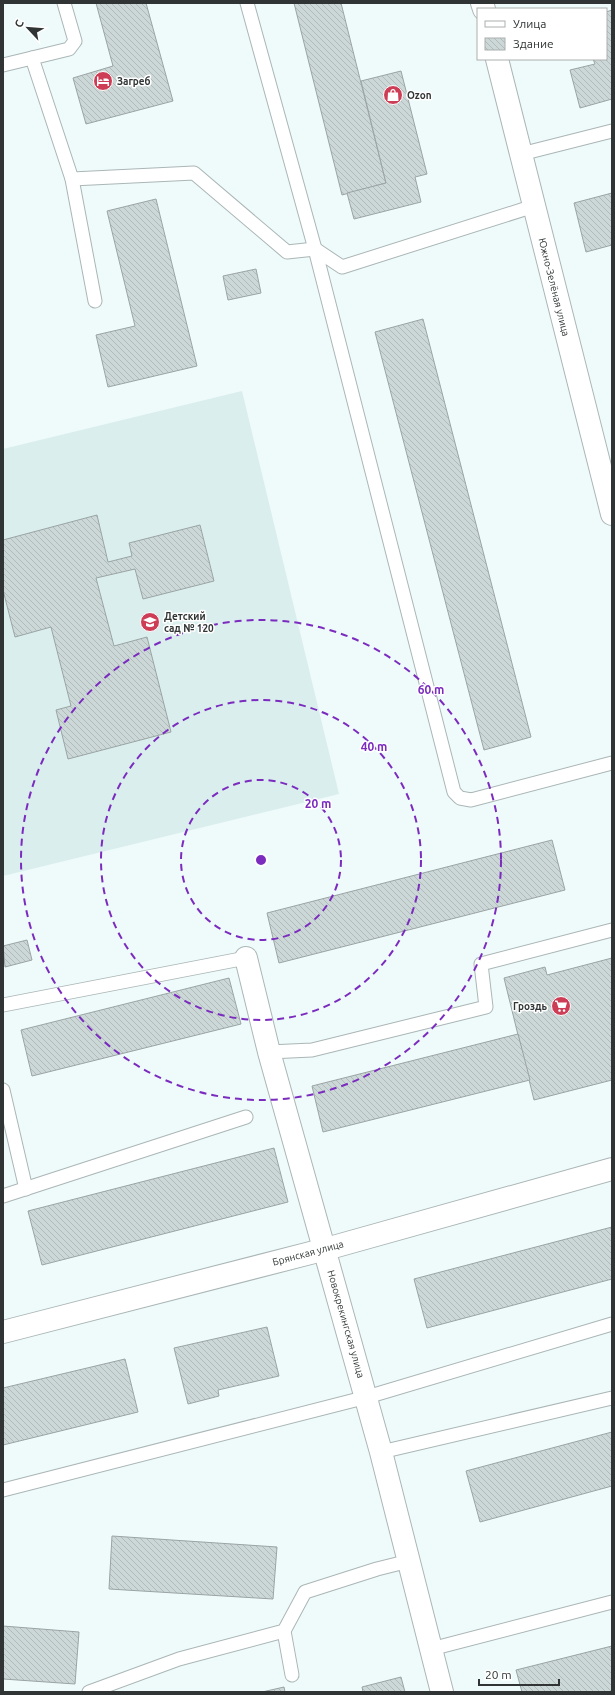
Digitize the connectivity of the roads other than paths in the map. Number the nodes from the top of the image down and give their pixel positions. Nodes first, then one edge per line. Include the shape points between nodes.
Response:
1 (64, 3) edge
2 (247, 3) edge
3 (32, 58) junction
4 (497, 60) edge
5 (3, 65) edge
6 (612, 131) edge
7 (521, 154) junction
8 (72, 179) junction
9 (534, 206) junction
10 (315, 249) junction
11 (95, 302) dead end
12 (612, 514) edge
13 (612, 763) edge
14 (612, 930) edge
15 (246, 958) joint
16 (3, 1005) edge
17 (269, 1052) junction
18 (3, 1090) edge
19 (246, 1117) dead end
20 (612, 1169) edge
21 (26, 1190) junction
22 (3, 1196) edge
23 (326, 1249) junction
24 (612, 1324) edge
25 (3, 1332) edge
26 (367, 1397) junction
27 (612, 1398) edge
28 (382, 1452) junction
29 (3, 1490) edge
30 (410, 1561) junction
31 (612, 1602) edge
32 (284, 1631) junction
33 (431, 1649) junction
34 (292, 1675) dead end
35 (89, 1692) edge
36 (442, 1692) edge

1 - 3 lane via 75,41 69,50
2 - 10 lane
3 - 5 lane
3 - 8 lane
4 - 7 street, Южно-Зелёная улица
6 - 7 lane
7 - 9 street, Южно-Зелёная улица
8 - 10 lane via 194,173 287,252
8 - 11 lane
9 - 10 lane via 342,267
9 - 12 street, Южно-Зелёная улица
10 - 13 lane via 454,792 460,798 471,800
14 - 17 lane via 481,964 486,1007 312,1050
15 - 16 lane
15 - 17 street, Новокрекингская улица
17 - 23 street, Новокрекингская улица
18 - 21 lane
19 - 21 lane
20 - 23 street, Брянская улица
21 - 22 lane
23 - 25 street, Брянская улица
23 - 26 street, Новокрекингская улица
24 - 26 lane
26 - 28 street, Новокрекингская улица
26 - 29 lane
27 - 28 lane
28 - 30 street, Новокрекингская улица
30 - 32 lane via 305,1592
30 - 33 street, Новокрекингская улица
31 - 33 lane
32 - 34 lane
32 - 35 lane via 179,1659
33 - 36 street, Новокрекингская улица

